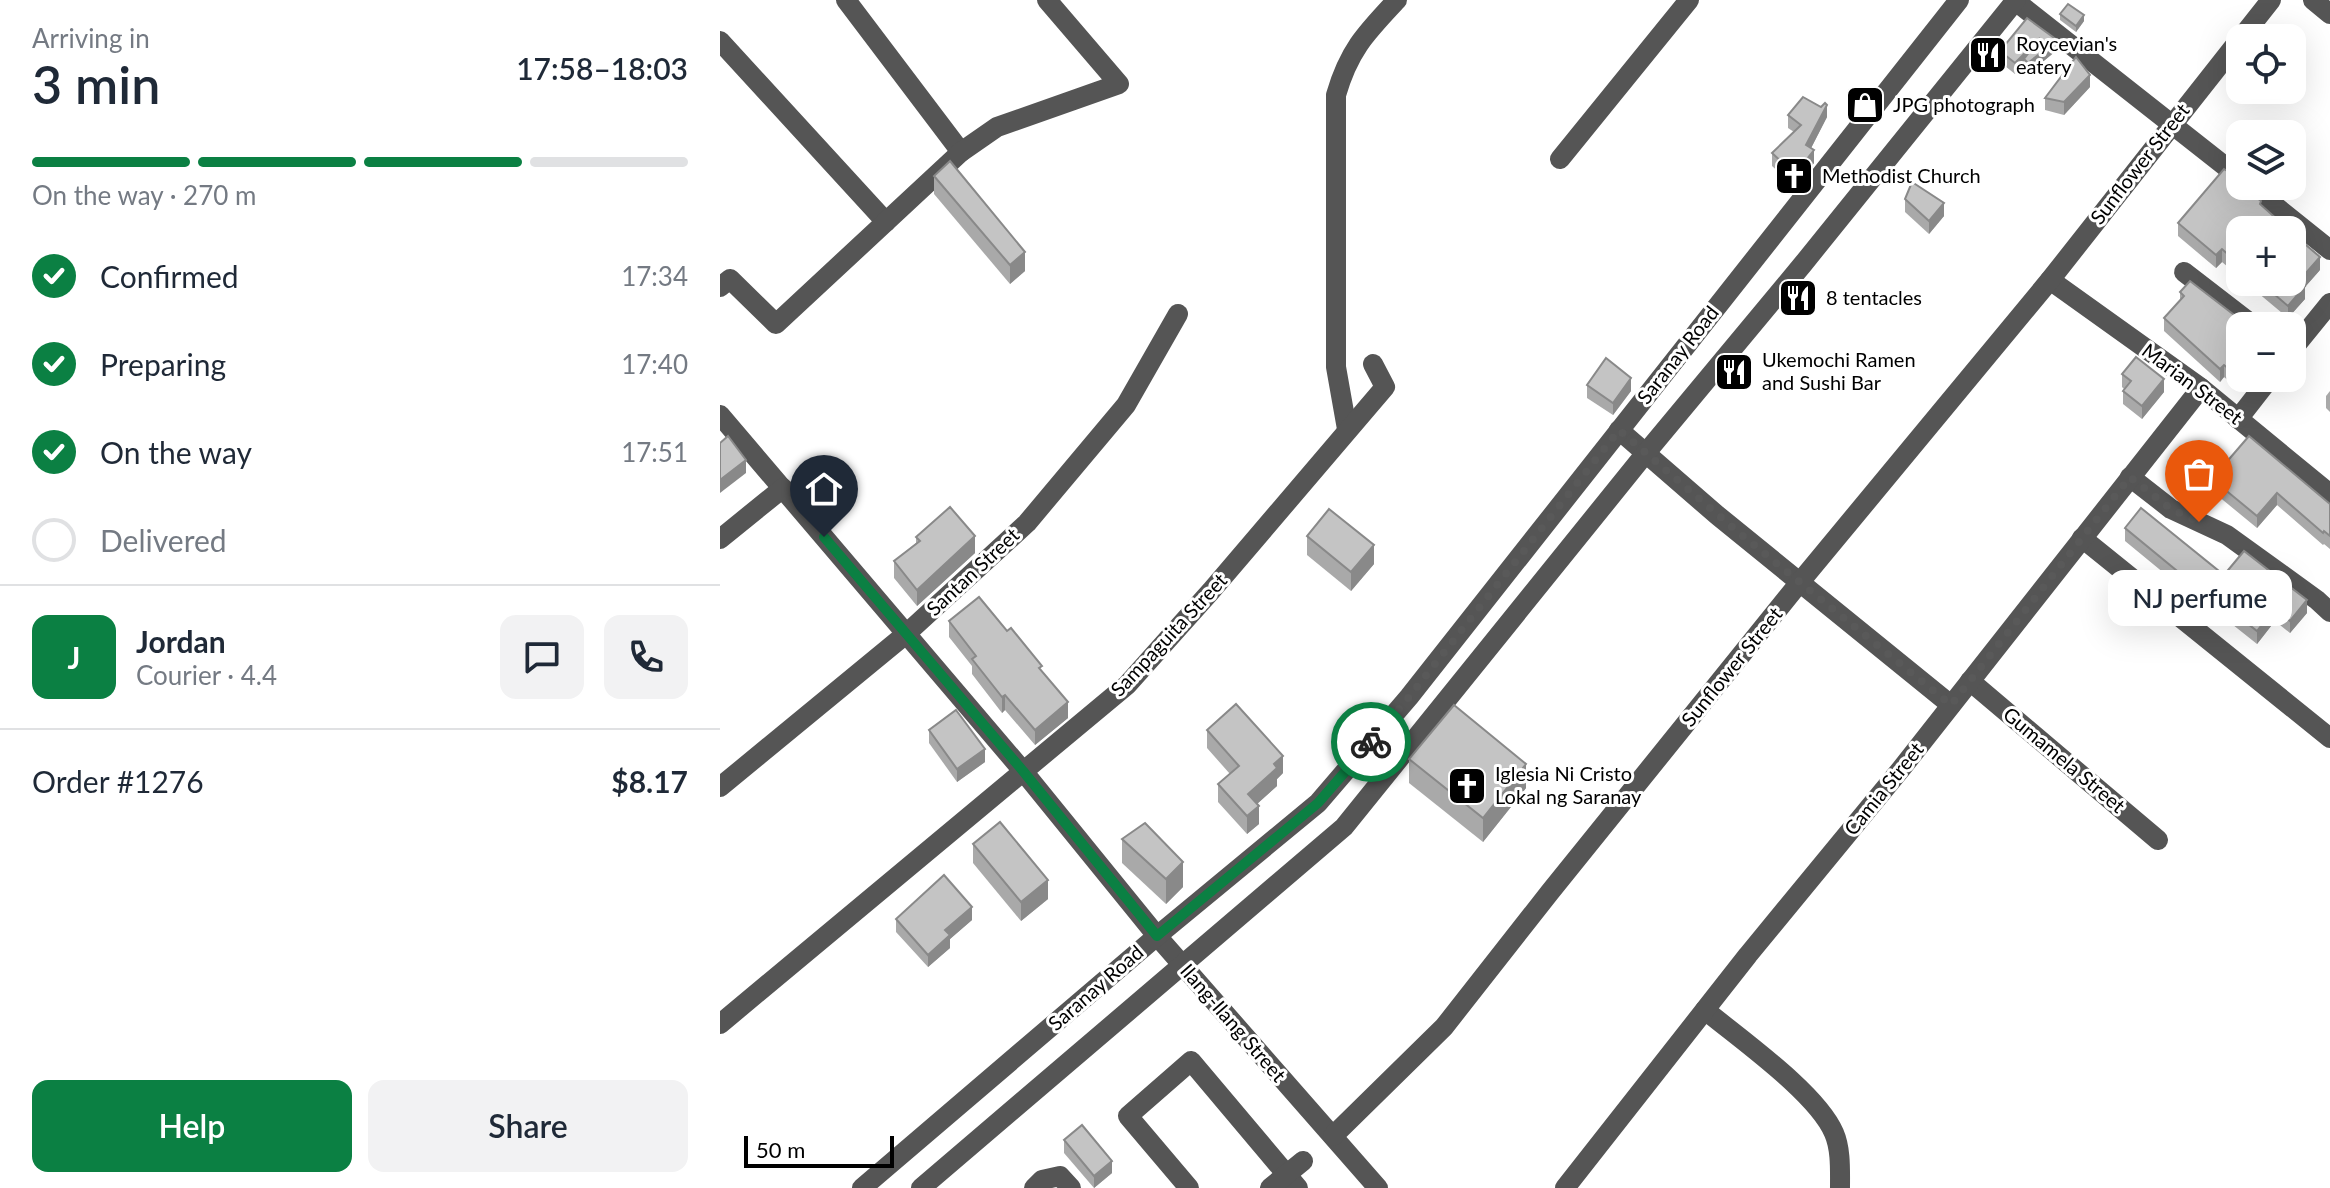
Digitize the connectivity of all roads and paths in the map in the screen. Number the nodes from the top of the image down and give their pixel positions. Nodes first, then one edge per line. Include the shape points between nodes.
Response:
1 (846, 0) edge
2 (1047, 0) edge
3 (1397, 0) edge
4 (1689, 0) edge
5 (1959, 0) edge
6 (2015, 0) edge
7 (2271, 0) edge
8 (2313, 0) edge
9 (2330, 14) edge
10 (2251, 24) edge
11 (720, 41) edge
12 (2226, 56) edge
13 (2172, 124) junction
14 (961, 152) junction
15 (1560, 159) dead end
16 (2226, 167) edge
17 (2268, 200) edge
18 (886, 222) junction
19 (2330, 250) edge
20 (2184, 272) dead end
21 (2050, 280) junction
22 (720, 287) edge
23 (2330, 303) edge
24 (2236, 312) edge
25 (1178, 314) dead end
26 (2306, 333) edge
27 (1373, 364) dead end
28 (2201, 388) junction
29 (2259, 392) edge
30 (720, 415) edge
31 (2238, 419) junction
32 (1347, 429) junction
33 (1619, 430) junction
34 (1645, 454) junction
35 (2130, 477) junction
36 (2326, 483) edge
37 (783, 488) junction
38 (2082, 538) junction
39 (720, 539) edge
40 (1800, 582) junction
41 (2330, 612) edge
42 (906, 634) junction
43 (1970, 681) junction
44 (1951, 705) junction
45 (2330, 738) edge
46 (1023, 771) junction
47 (720, 787) edge
48 (2158, 840) dead end
49 (1157, 936) junction
50 (1182, 964) junction
51 (1705, 1010) junction
52 (720, 1024) edge
53 (1333, 1136) junction
54 (1303, 1161) dead end
55 (1293, 1181) edge
56 (862, 1188) edge
57 (921, 1188) edge
58 (1034, 1188) edge
59 (1071, 1188) edge
60 (1189, 1188) edge
61 (1270, 1188) edge
62 (1378, 1188) edge
63 (1565, 1188) edge
64 (1840, 1188) edge

1 - 14 street
2 - 14 street via 1119,84 997,127
3 - 32 street via 1358,43 1336,95 1336,367
4 - 15 street
5 - 33 street, Saranay Road
6 - 13 street
6 - 34 street, Saranay Road
7 - 10 street, Sunflower Street
8 - 9 street
11 - 18 street
12 - 13 street, Sunflower Street
13 - 16 street
13 - 21 street, Sunflower Street
14 - 18 street
17 - 19 street
18 - 22 street via 776,324 730,279
20 - 24 street
21 - 28 street, Marian Street
21 - 40 street, Sunflower Street
23 - 26 street
25 - 42 street, Santan Street via 1126,405 1027,523
27 - 32 street, Sampaguita Street via 1385,387
28 - 31 street, Marian Street
28 - 35 street, Camia Street
29 - 31 street
30 - 37 street, Ilang-Ilang Street
31 - 36 street, Marian Street
32 - 46 street, Sampaguita Street via 1127,685
33 - 34 street
33 - 49 street, Saranay Road via 1409,697 1318,803
34 - 40 street
34 - 50 street, Saranay Road via 1344,827
35 - 38 street, Camia Street
35 - 41 street via 2171,509 2227,535
37 - 39 street
37 - 42 street, Ilang-Ilang Street
38 - 43 street, Camia Street
38 - 45 street
40 - 44 street
40 - 53 street, Sunflower Street via 1444,1027
42 - 46 street, Ilang-Ilang Street
42 - 47 street, Santan Street
43 - 44 street, Camia Street
43 - 48 street, Gumamela Street
44 - 51 street, Camia Street
46 - 49 street, Ilang-Ilang Street
46 - 52 street, Sampaguita Street
49 - 50 street, Ilang-Ilang Street
49 - 56 street, Saranay Road
50 - 53 street, Ilang-Ilang Street
50 - 57 street, Saranay Road
51 - 63 street, Camia Street
51 - 64 street via 1796,1086 1828,1120 1836,1136
53 - 62 street, Ilang-Ilang Street
54 - 55 street
55 - 60 street via 1191,1061 1128,1116
55 - 61 street
58 - 59 street via 1060,1176

